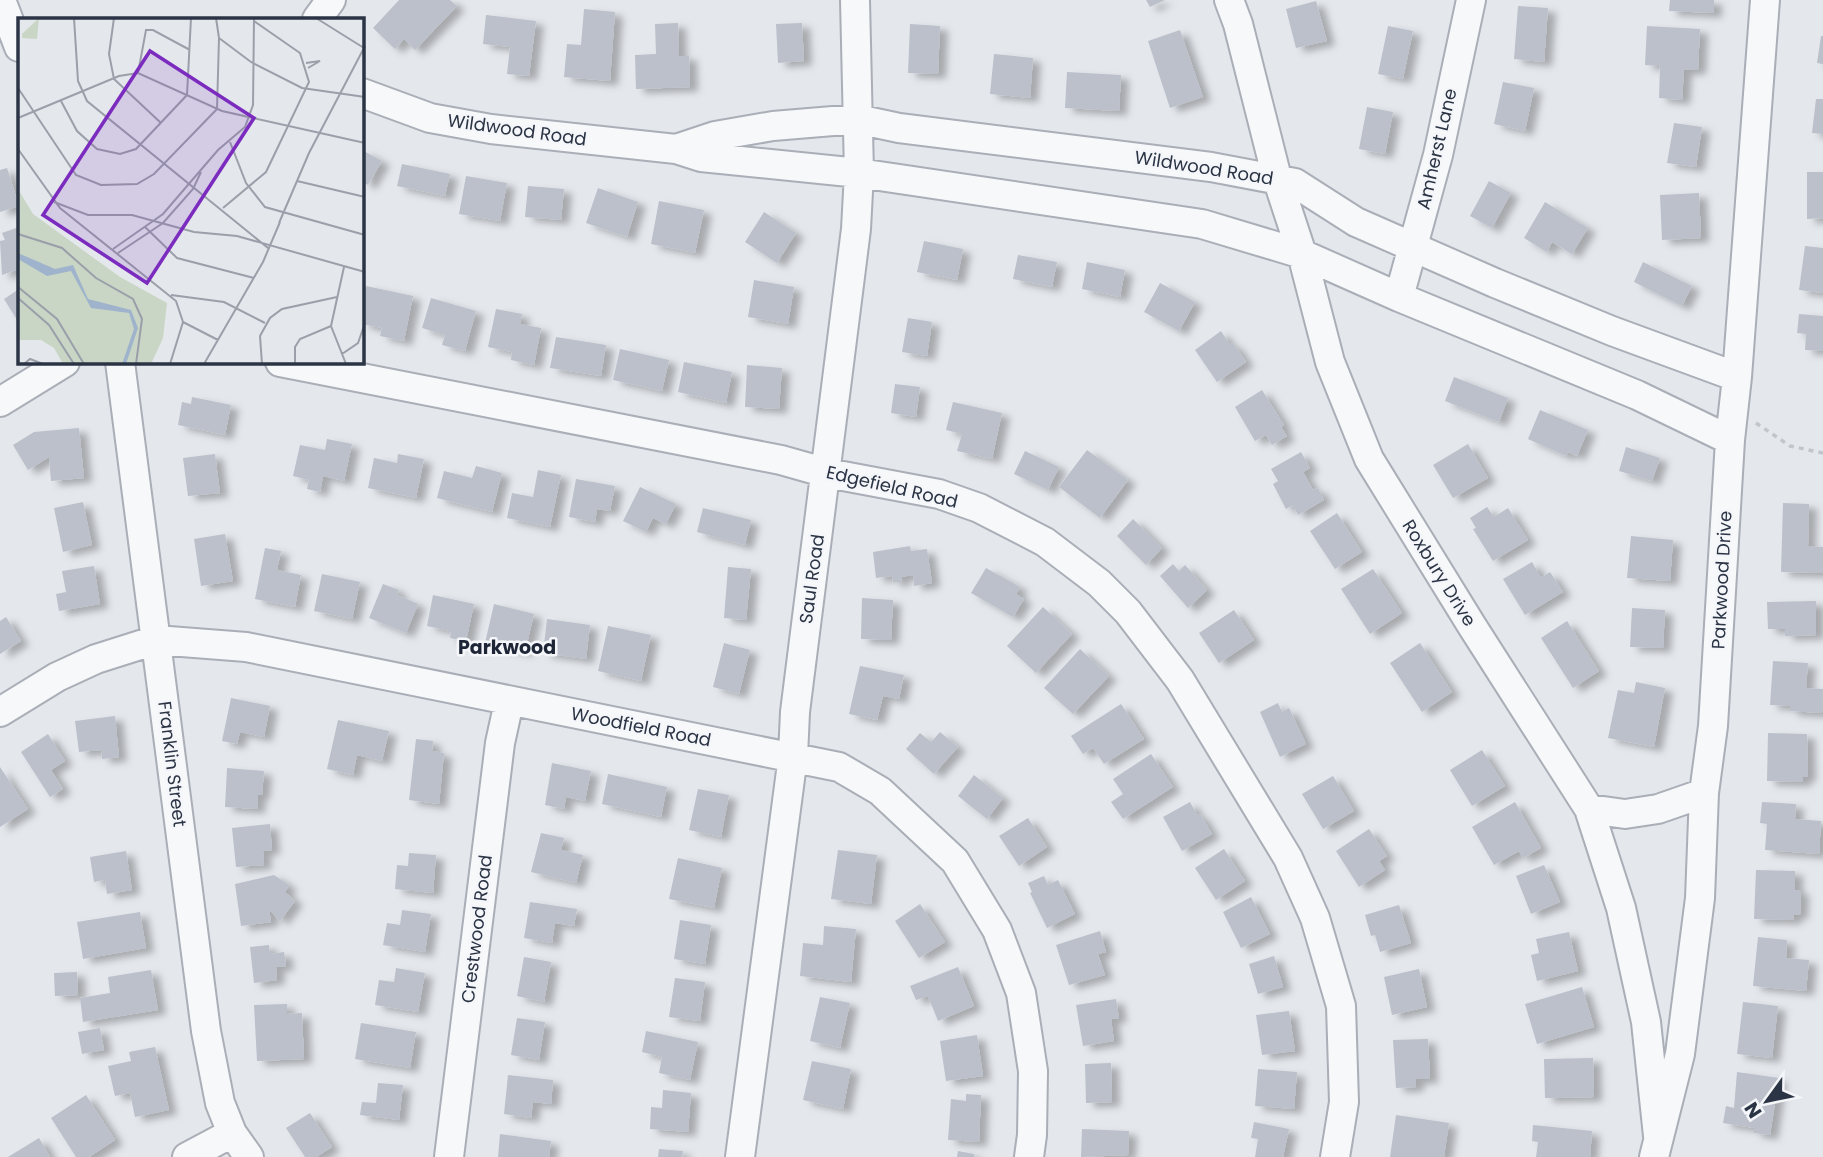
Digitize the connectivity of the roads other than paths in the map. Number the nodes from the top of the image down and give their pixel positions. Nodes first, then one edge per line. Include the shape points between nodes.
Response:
1 (1, 0) edge
2 (331, 0) edge
3 (855, 0) edge
4 (1229, 0) edge
5 (1471, 0) edge
6 (1765, 0) edge
7 (318, 18) edge
8 (14, 41) edge
9 (364, 94) edge
10 (857, 119) junction
11 (676, 149) junction
12 (859, 173) junction
13 (1277, 178) junction
14 (1413, 247) junction
15 (1302, 254) junction
16 (1399, 297) junction
17 (62, 364) edge
18 (120, 364) edge
19 (290, 364) edge
20 (1737, 376) junction
21 (0, 402) edge
22 (1730, 440) junction
23 (827, 473) junction
24 (156, 640) junction
25 (509, 702) junction
26 (0, 712) edge
27 (793, 756) junction
28 (1704, 793) junction
29 (1589, 808) junction
30 (232, 1133) junction
31 (1656, 1147) edge
32 (187, 1157) edge
33 (249, 1157) edge
34 (449, 1157) edge
35 (740, 1157) edge
36 (1029, 1157) edge
37 (1335, 1157) edge

1 - 8 street
2 - 7 street
3 - 10 street, Saul Road
4 - 13 street, Roxbury Drive
5 - 14 street, Amherst Lane
6 - 20 street, Parkwood Drive
9 - 11 street, Wildwood Road via 430,118 491,129
10 - 11 street, Wildwood Road via 773,126 715,136
10 - 12 street, Saul Road
10 - 13 street, Wildwood Road
11 - 12 street, Wildwood Road via 701,158
12 - 15 street, Wildwood Road via 1202,224
12 - 23 street, Saul Road
13 - 14 street, Wildwood Road via 1295,183 1356,222
13 - 15 street, Roxbury Drive
14 - 16 street, Amherst Lane
14 - 20 street, Wildwood Road via 1612,331
15 - 16 street, Wildwood Road
15 - 29 street, Roxbury Drive via 1330,362 1369,459
16 - 22 street, Wildwood Road via 1637,395
17 - 21 street
18 - 24 street, Franklin Street
19 - 23 street, Edgefield Road via 781,460
20 - 22 street, Parkwood Drive
22 - 28 street, Parkwood Drive via 1713,726
23 - 27 street, Saul Road
23 - 37 street, Edgefield Road via 939,494 979,508 1045,542 1128,612 1180,680 1288,858 1315,918 1341,1006 1344,1102
24 - 25 street, Woodfield Road via 246,647
24 - 26 street, Woodfield Road via 57,677
24 - 30 street, Franklin Street via 206,1031 220,1103
25 - 27 street, Woodfield Road
25 - 34 street, Crestwood Road via 500,743
27 - 35 street, Saul Road
27 - 36 street, Woodfield Road via 839,767 880,791 955,861 997,930 1021,993 1033,1071
28 - 29 street via 1658,809 1625,814
28 - 31 street, Parkwood Drive via 1700,898 1680,1055
29 - 31 street, Roxbury Drive via 1621,908 1646,1022
30 - 32 street
30 - 33 street, Franklin Street

